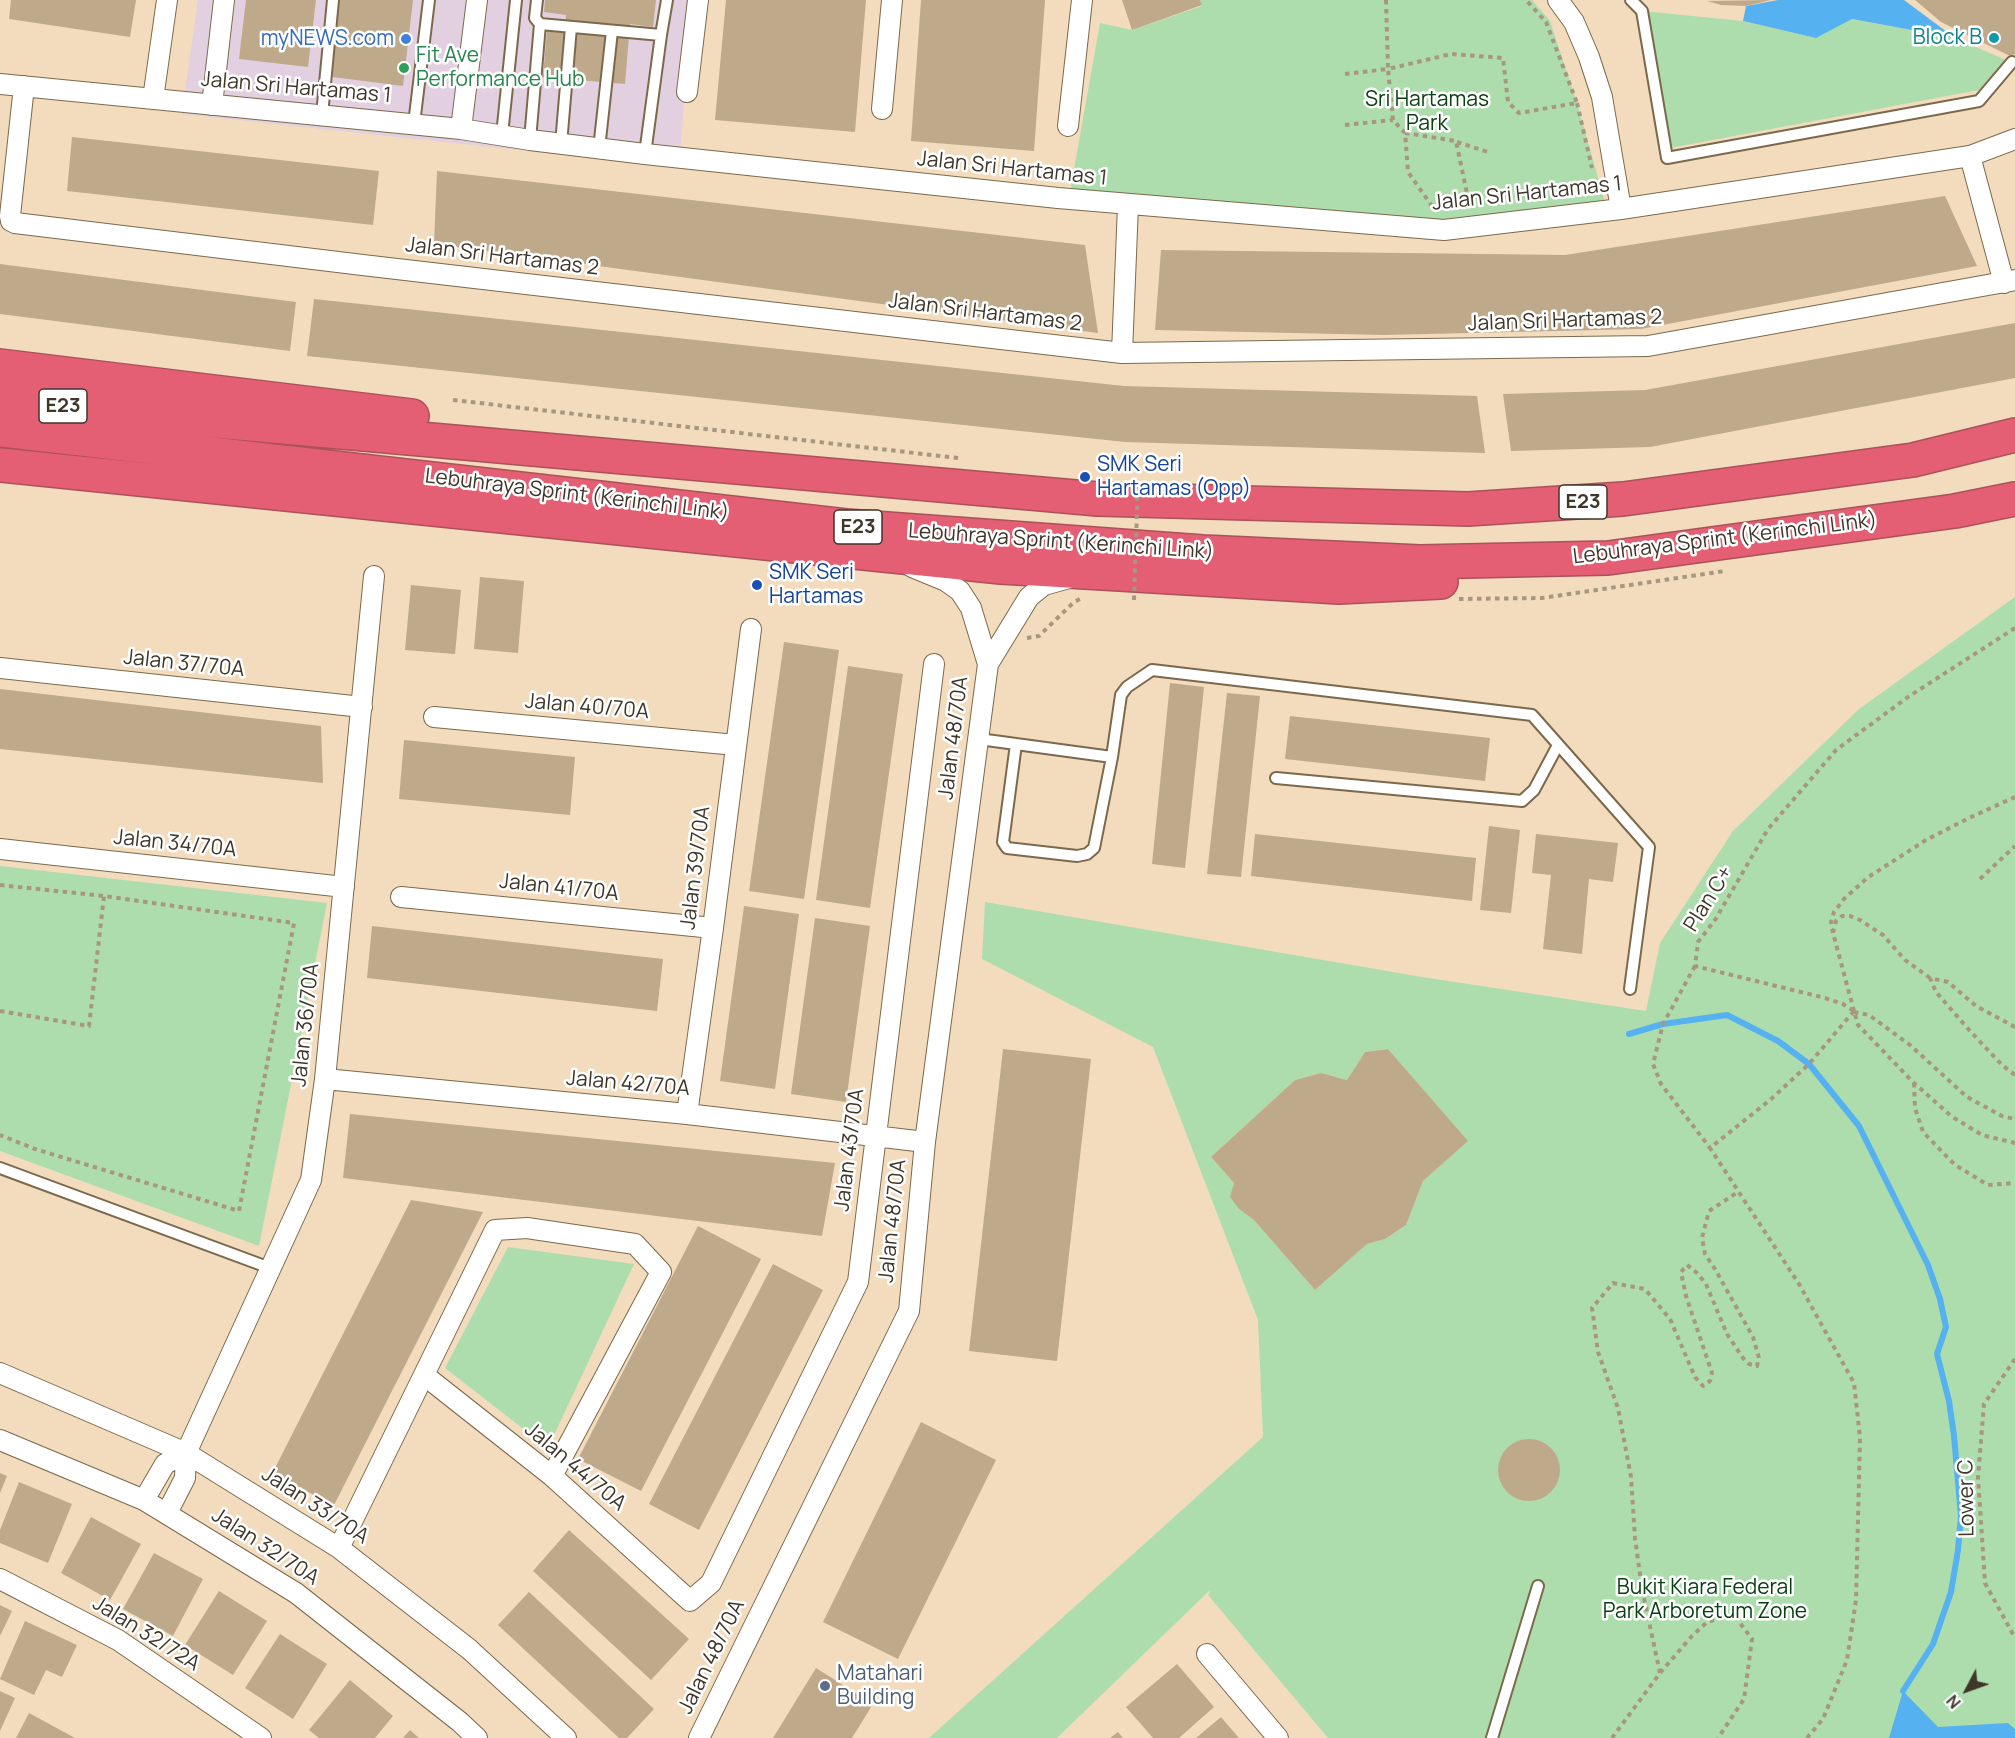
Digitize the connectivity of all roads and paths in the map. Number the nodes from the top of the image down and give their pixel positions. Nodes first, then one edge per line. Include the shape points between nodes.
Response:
1 (167, 0) edge
2 (224, 0) edge
3 (333, 0) edge
4 (429, 0) edge
5 (477, 0) edge
6 (516, 0) edge
7 (537, 0) edge
8 (667, 0) edge
9 (698, 0) edge
10 (892, 0) edge
11 (1082, 0) edge
12 (1386, 0) edge
13 (1526, 0) edge
14 (1558, 0) edge
15 (1631, 0) edge
16 (540, 24) junction
17 (571, 27) junction
18 (612, 31) junction
19 (661, 35) junction
20 (2012, 62) dead end
21 (1388, 69) junction
22 (1345, 74) dead end
23 (0, 84) edge
24 (24, 86) junction
25 (687, 92) dead end
26 (153, 99) junction
27 (1577, 103) junction
28 (212, 105) junction
29 (882, 109) dead end
30 (322, 115) junction
31 (1393, 120) junction
32 (414, 123) junction
33 (1345, 125) dead end
34 (1068, 126) dead end
35 (461, 129) junction
36 (1405, 133) junction
37 (502, 135) junction
38 (2015, 138) edge
39 (530, 140) junction
40 (1456, 141) junction
41 (561, 144) junction
42 (599, 148) junction
43 (1491, 153) dead end
44 (645, 154) junction
45 (1970, 156) junction
46 (1592, 170) dead end
47 (1128, 205) junction
48 (1470, 209) dead end
49 (1621, 209) junction
50 (1437, 214) dead end
51 (2009, 281) edge
52 (1122, 353) junction
53 (0, 366) edge
54 (0, 399) edge
55 (453, 400) dead end
56 (0, 430) edge
57 (2015, 435) edge
58 (0, 465) edge
59 (960, 472) junction
60 (1138, 481) dead end
61 (2015, 499) edge
62 (876, 555) junction
63 (1608, 558) junction
64 (1100, 573) junction
65 (374, 576) dead end
66 (1134, 600) dead end
67 (751, 628) dead end
68 (2015, 628) edge
69 (934, 664) dead end
70 (988, 664) junction
71 (0, 668) edge
72 (362, 708) junction
73 (434, 717) dead end
74 (979, 739) junction
75 (1016, 744) junction
76 (1558, 745) junction
77 (736, 746) junction
78 (1112, 757) junction
79 (1276, 778) dead end
80 (2015, 797) edge
81 (2015, 846) edge
82 (0, 849) edge
83 (1980, 879) dead end
84 (0, 885) edge
85 (344, 887) junction
86 (105, 896) junction
87 (401, 897) dead end
88 (713, 928) junction
89 (1833, 933) junction
90 (1695, 966) junction
91 (1930, 978) junction
92 (1630, 989) dead end
93 (0, 1011) edge
94 (1854, 1011) junction
95 (2015, 1027) edge
96 (2015, 1075) edge
97 (326, 1079) junction
98 (1914, 1083) junction
99 (687, 1114) junction
100 (2015, 1119) edge
101 (0, 1135) edge
102 (876, 1136) junction
103 (925, 1142) junction
104 (2015, 1143) edge
105 (1710, 1148) junction
106 (0, 1168) edge
107 (2015, 1183) edge
108 (1738, 1192) junction
109 (270, 1268) junction
110 (2015, 1359) edge
111 (0, 1373) edge
112 (424, 1375) junction
113 (0, 1440) edge
114 (186, 1453) junction
115 (552, 1476) junction
116 (144, 1500) junction
117 (167, 1513) junction
118 (339, 1548) junction
119 (0, 1579) edge
120 (1539, 1586) dead end
121 (690, 1601) joint
122 (2015, 1638) edge
123 (1207, 1654) dead end
124 (1659, 1673) junction
125 (261, 1738) edge
126 (477, 1738) edge
127 (566, 1738) edge
128 (699, 1738) edge
129 (1278, 1738) edge
130 (1492, 1738) edge
131 (1612, 1738) edge
132 (1718, 1738) edge
133 (1808, 1738) edge

1 - 26 street
2 - 28 street
3 - 30 lane
4 - 32 lane
5 - 35 street
6 - 37 lane
7 - 16 lane via 536,18
8 - 19 lane
9 - 25 street
10 - 29 street
11 - 34 street
12 - 21 path
13 - 27 path via 1546,22
14 - 49 street via 1574,22 1602,97
15 - 20 lane via 1642,11 1667,158 1979,101
16 - 17 lane
16 - 39 lane
17 - 18 lane
17 - 41 lane
18 - 19 lane
18 - 42 lane
19 - 44 lane
21 - 22 path
21 - 27 path via 1451,54 1503,58 1508,102 1519,113
21 - 31 path
23 - 24 street, Jalan Sri Hartamas 1
24 - 26 street, Jalan Sri Hartamas 1
24 - 52 street, Jalan Sri Hartamas 2 via 10,216 15,223
26 - 28 street, Jalan Sri Hartamas 1
27 - 46 path
28 - 30 street, Jalan Sri Hartamas 1
30 - 32 street, Jalan Sri Hartamas 1
31 - 33 path
31 - 36 path
32 - 35 street, Jalan Sri Hartamas 1
35 - 37 street, Jalan Sri Hartamas 1
36 - 40 path
36 - 50 path via 1408,172
37 - 39 street, Jalan Sri Hartamas 1
38 - 45 street, Jalan Sri Hartamas 1
39 - 41 street, Jalan Sri Hartamas 1
40 - 43 path
40 - 48 path
41 - 42 street, Jalan Sri Hartamas 1
42 - 44 street, Jalan Sri Hartamas 1
44 - 47 street, Jalan Sri Hartamas 1
45 - 49 street, Jalan Sri Hartamas 1
45 - 51 street, Jalan Sri Hartamas 2
47 - 49 street, Jalan Sri Hartamas 1 via 1444,230
47 - 52 street
51 - 52 street, Jalan Sri Hartamas 2 via 1648,346
53 - 59 highway via 633,443
54 - 59 highway, Lebuhraya Sprint (Kerinchi Link) / E23 via 126,413
55 - 59 path
56 - 63 highway, Lebuhraya Sprint (Kerinchi Link) / E23 via 846,526 1203,552 1409,561
57 - 59 highway, Lebuhraya Sprint (Kerinchi Link) / E23 via 1913,460 1635,498 1468,509 1098,499
58 - 62 highway
60 - 66 path, bridge
61 - 63 highway, Lebuhraya Sprint (Kerinchi Link) / E23 via 1955,511
62 - 64 highway
62 - 70 street, Jalan 48/70A via 946,581 960,591 972,608
63 - 64 highway via 1535,580 1339,587
64 - 70 street, Jalan 48/70A via 1044,585 1029,597
65 - 72 street, Jalan 36/70A
67 - 77 street, Jalan 39/70A
68 - 90 path, Plan C+ via 1908,697 1836,750 1768,829 1698,942
69 - 102 street, Jalan 43/70A
70 - 74 street, Jalan 48/70A
71 - 72 street, Jalan 37/70A
72 - 85 street, Jalan 36/70A
73 - 77 street, Jalan 40/70A
74 - 75 lane
74 - 103 street, Jalan 48/70A
75 - 78 lane
75 - 78 lane via 1003,842 1007,848 1077,856 1094,848
76 - 78 lane via 1532,715 1152,670 1121,695
76 - 79 lane via 1534,790 1522,801
76 - 92 lane via 1649,847
77 - 88 street, Jalan 39/70A
80 - 89 path via 1926,840 1868,878 1834,912
81 - 83 path
82 - 85 street, Jalan 34/70A
84 - 86 path
85 - 97 street, Jalan 36/70A
86 - 93 path via 90,1026
86 - 101 path via 294,923 239,1211
87 - 88 street, Jalan 41/70A
88 - 99 street, Jalan 39/70A
89 - 91 path via 1842,916 1860,920 1883,935 1905,960
89 - 94 path
90 - 94 path, Plan C+ via 1825,998
90 - 105 path via 1663,1024 1653,1064 1661,1084
91 - 95 path via 1948,982 1976,1006
91 - 96 path via 1936,992 1970,1031
94 - 98 path via 1858,1026
94 - 100 path, Plan C+ via 1869,1015 1911,1045 1967,1097 2001,1116
94 - 105 path via 1809,1064
97 - 99 street, Jalan 42/70A
97 - 109 street, Jalan 36/70A via 311,1180
98 - 104 path via 1951,1116 1982,1135
98 - 107 path via 1915,1108 1923,1132 1955,1166 1988,1185
99 - 102 street, Jalan 42/70A
102 - 103 street, Jalan 42/70A
102 - 121 street, Jalan 43/70A via 858,1282 711,1583
103 - 128 street, Jalan 48/70A via 909,1311
105 - 108 path
106 - 109 lane
108 - 124 path via 1709,1211 1702,1238 1705,1254 1753,1337 1759,1358 1757,1366 1743,1358 1727,1334 1706,1284 1687,1265 1681,1272 1686,1296 1712,1373 1703,1386 1695,1377 1670,1319 1645,1289 1613,1283 1592,1308 1598,1352 1618,1408 1631,1477 1642,1589
108 - 133 path via 1799,1284 1854,1383 1860,1438 1856,1600 1847,1660 1823,1719
109 - 114 street, Jalan 36/70A
110 - 122 path, Lower C via 1984,1404 1978,1477 1985,1583
111 - 114 street, Jalan 33/70A
112 - 115 street, Jalan 44/70A
112 - 115 street via 495,1230 527,1228 634,1244 661,1272
112 - 118 street
113 - 116 street, Jalan 32/70A
114 - 116 street via 165,1464
114 - 117 street, Jalan 36/70A via 184,1478
114 - 118 street, Jalan 33/70A
115 - 121 street, Jalan 44/70A
116 - 117 street, Jalan 32/70A
117 - 126 street, Jalan 32/70A via 296,1593
118 - 127 street, Jalan 33/70A via 469,1649
119 - 125 street, Jalan 32/72A via 118,1640
120 - 130 lane
123 - 129 street
124 - 131 path
124 - 132 path via 1707,1622 1734,1615 1752,1640 1744,1700

